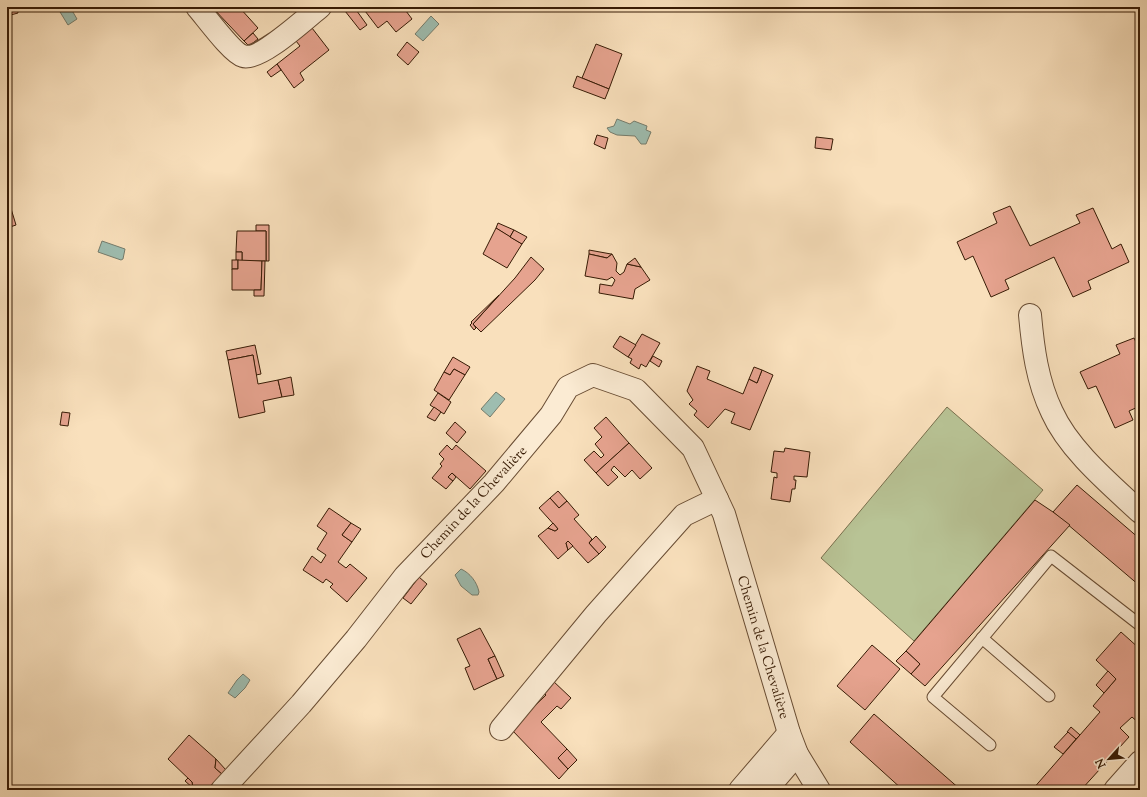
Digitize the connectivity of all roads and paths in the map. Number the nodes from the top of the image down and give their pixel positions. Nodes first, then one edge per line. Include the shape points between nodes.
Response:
1 (197, 7) edge
2 (320, 7) edge
3 (1030, 315) dead end
4 (717, 499) junction
5 (1140, 512) edge
6 (1140, 625) edge
7 (982, 638) junction
8 (1049, 696) dead end
9 (501, 729) dead end
10 (789, 733) junction
11 (990, 745) dead end
12 (797, 754) junction
13 (1140, 762) edge
14 (222, 790) edge
15 (740, 790) edge
16 (766, 790) edge
17 (819, 790) edge
18 (1115, 790) edge

1 - 2 street via 232,47 243,56 251,57
3 - 5 street via 1042,389 1052,413 1064,434 1096,471
4 - 9 street via 684,515 596,614
4 - 10 street, Chemin de la Chevalière via 724,514
4 - 14 street, Chemin de la Chevalière via 693,448 636,390 593,375 568,387 550,415 494,483 405,576 301,704
6 - 7 lane via 1051,556
7 - 8 lane
7 - 11 lane via 933,697
10 - 12 street, Chemin de la Chevalière
10 - 15 street
12 - 16 street
12 - 17 street, Chemin de la Chevalière
13 - 18 street

